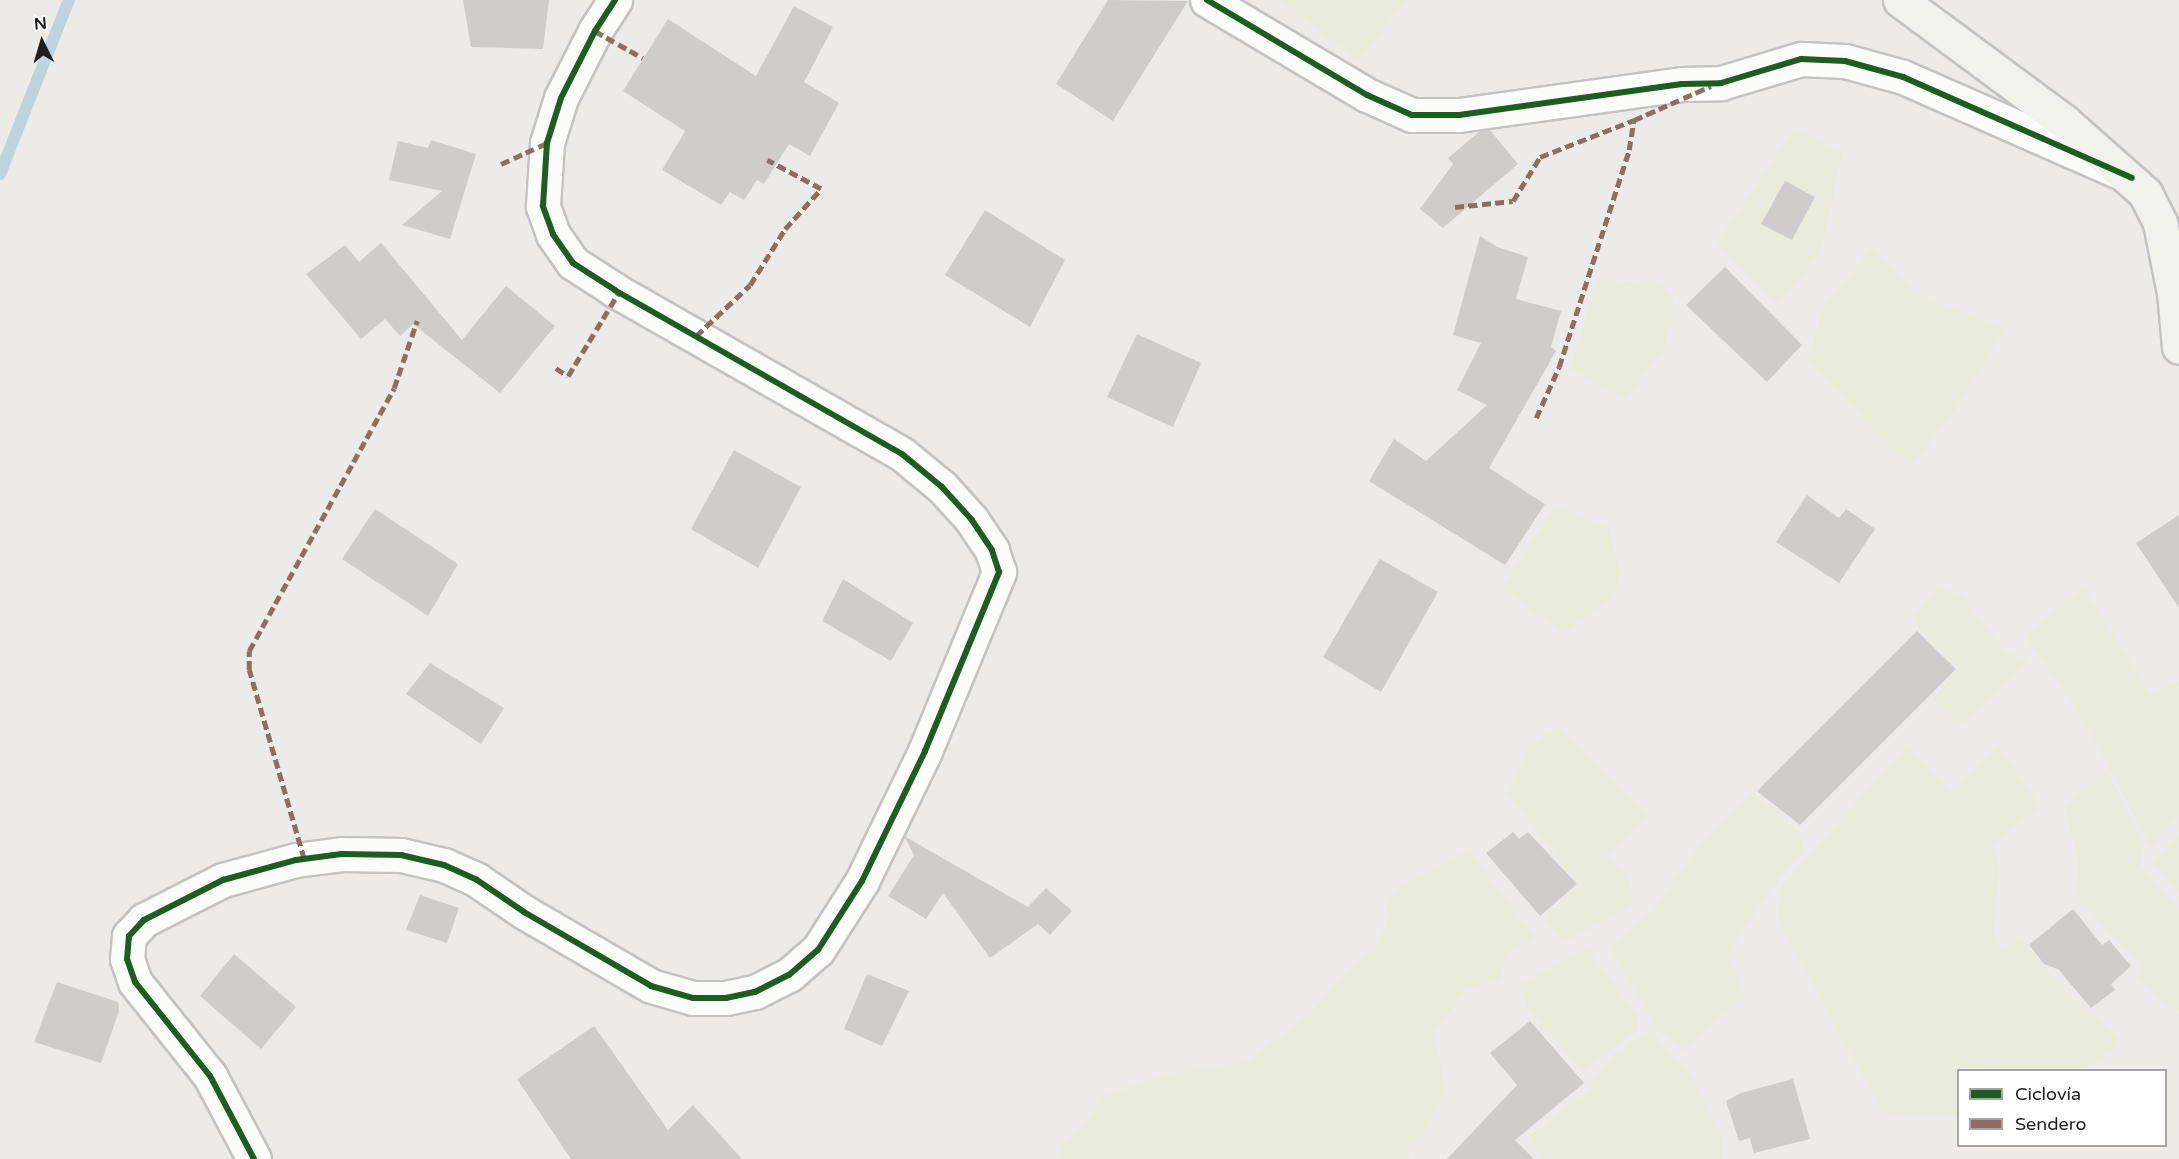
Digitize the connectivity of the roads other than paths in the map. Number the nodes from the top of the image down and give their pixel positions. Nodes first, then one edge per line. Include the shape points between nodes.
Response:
1 (615, 0) edge
2 (1207, 0) edge
3 (1900, 0) edge
4 (2132, 178) junction
5 (2179, 346) edge
6 (254, 1159) edge

1 - 6 street via 594,31 561,98 548,143 542,196 553,234 573,263 615,290 902,454 942,487 972,520 992,550 999,572 925,751 862,881 818,950 789,975 755,992 726,998 693,998 651,986 477,880 444,865 401,855 342,854 296,860 223,880 144,920 129,936 127,958 135,982 210,1076
2 - 4 street via 1367,95 1412,115 1459,116 1682,84 1721,83 1801,59 1845,61 1903,77
3 - 4 main road via 2066,123
4 - 5 main road via 2145,193 2160,223 2174,293

